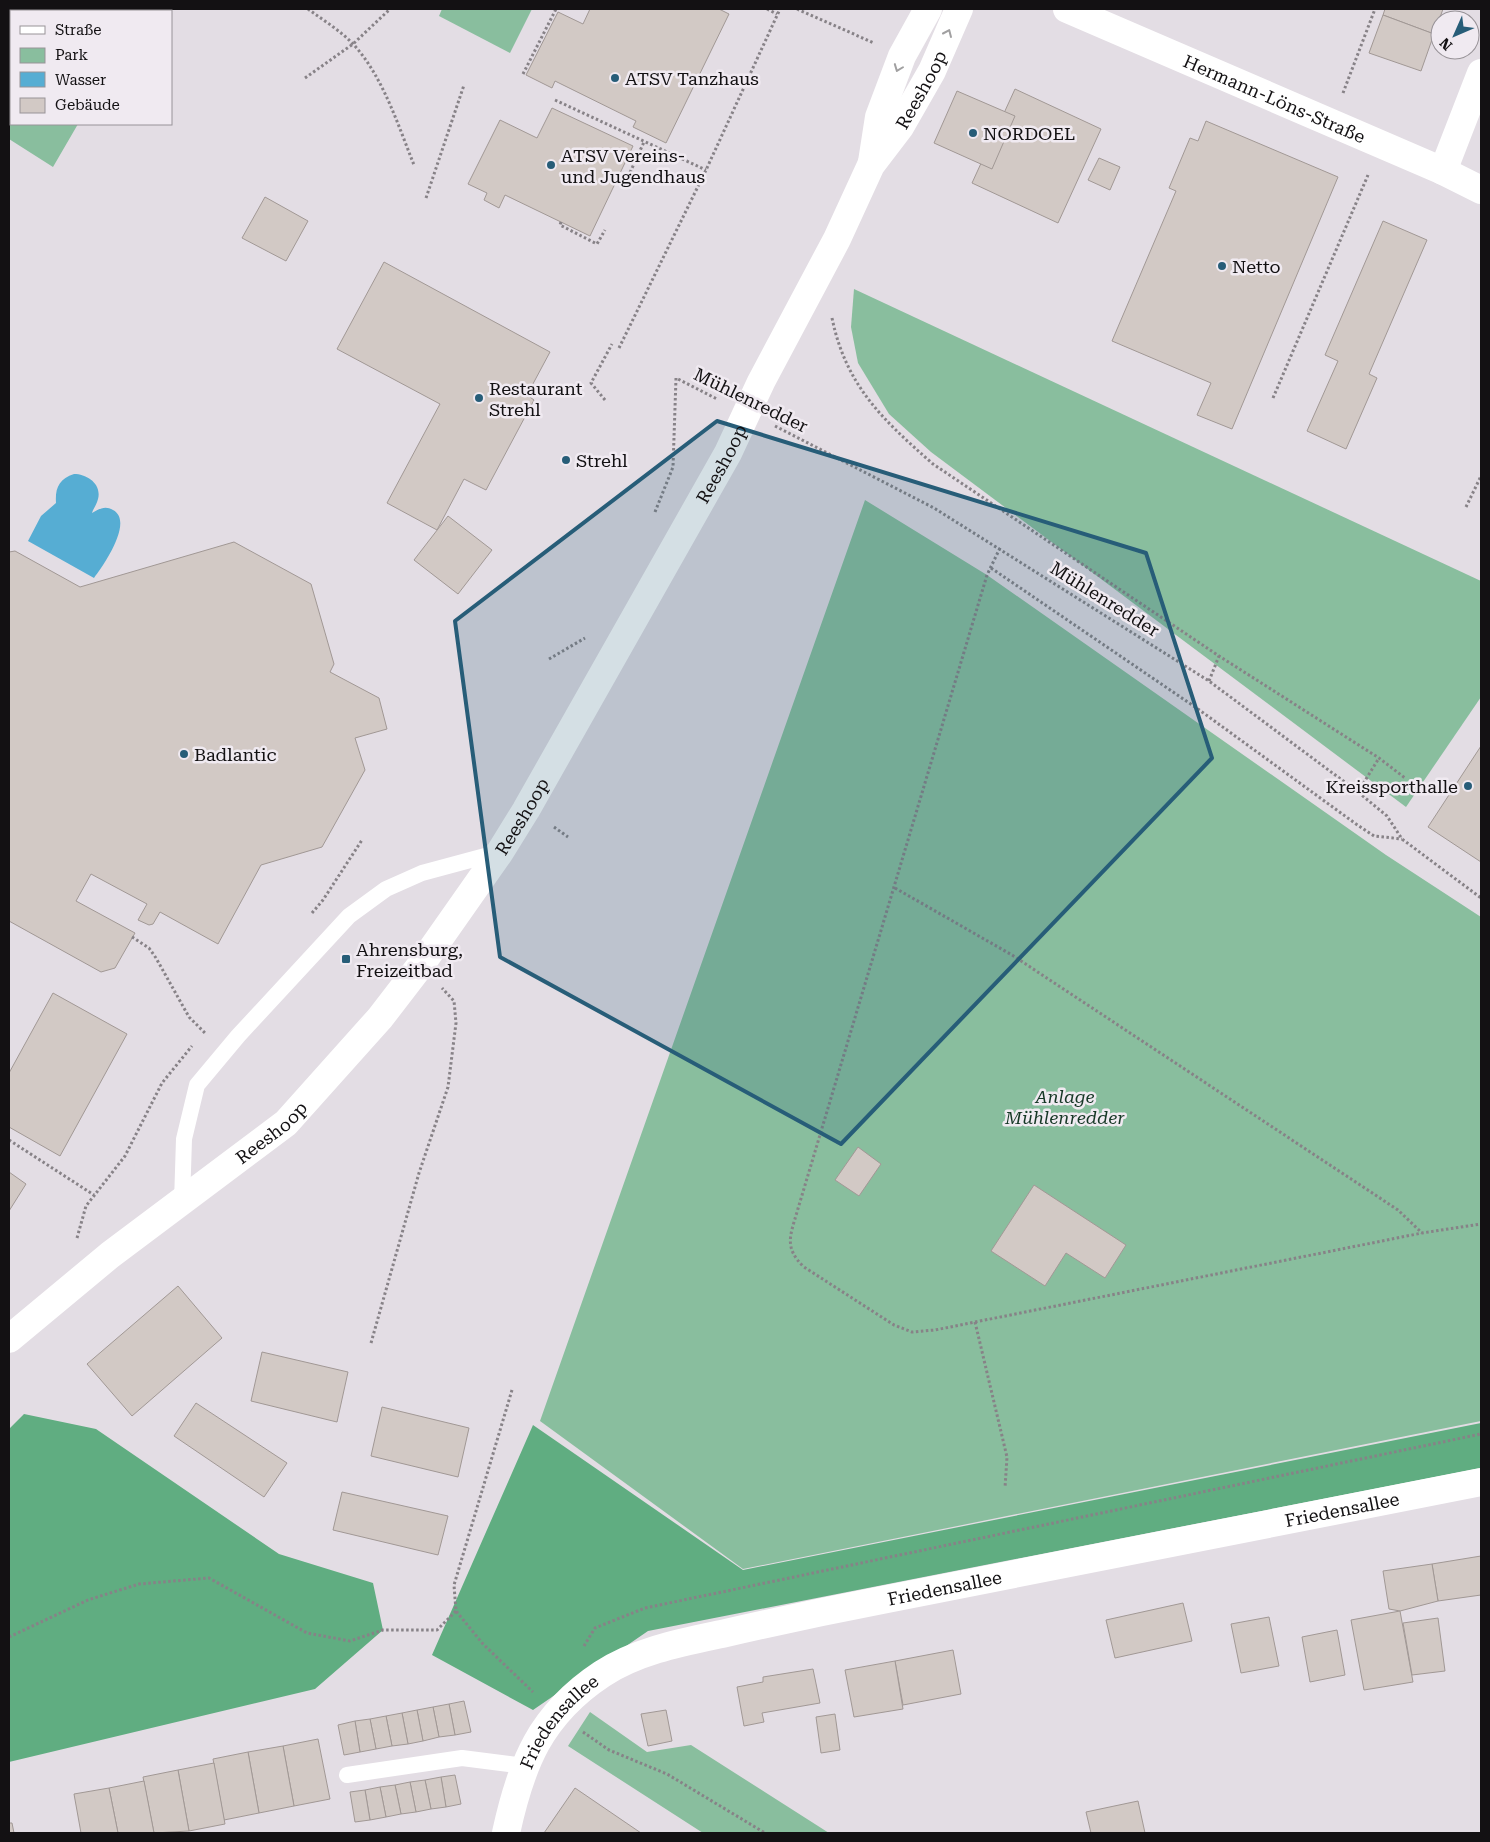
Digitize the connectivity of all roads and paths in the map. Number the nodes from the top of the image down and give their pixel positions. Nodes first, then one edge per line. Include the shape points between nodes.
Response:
1 (308, 9) edge
2 (556, 9) edge
3 (768, 9) edge
4 (780, 9) edge
5 (797, 9) edge
6 (928, 9) edge
7 (959, 9) edge
8 (1067, 9) edge
9 (1375, 9) edge
10 (389, 10) dead end
11 (777, 14) junction
12 (353, 44) junction
13 (902, 56) junction
14 (1481, 72) edge
15 (523, 74) dead end
16 (305, 78) dead end
17 (464, 85) dead end
18 (555, 100) dead end
19 (1332, 124) junction
20 (644, 142) junction
21 (1381, 144) junction
22 (414, 165) dead end
23 (871, 166) junction
24 (706, 170) junction
25 (1443, 171) junction
26 (628, 177) dead end
27 (1481, 190) edge
28 (426, 198) dead end
29 (561, 222) dead end
30 (605, 230) dead end
31 (612, 344) dead end
32 (620, 348) dead end
33 (855, 383) dead end
34 (1273, 398) dead end
35 (605, 400) dead end
36 (746, 413) junction
37 (1481, 476) edge
38 (1466, 507) dead end
39 (652, 519) dead end
40 (1000, 548) junction
41 (991, 568) junction
42 (589, 635) dead end
43 (1219, 656) junction
44 (548, 659) dead end
45 (1209, 681) junction
46 (1379, 758) junction
47 (1405, 778) dead end
48 (1358, 792) junction
49 (1402, 839) junction
50 (500, 852) junction
51 (895, 888) junction
52 (1481, 898) edge
53 (132, 937) dead end
54 (420, 966) junction
55 (204, 1033) dead end
56 (9, 1140) edge
57 (94, 1195) dead end
58 (182, 1202) junction
59 (1481, 1224) edge
60 (1422, 1233) junction
61 (975, 1322) junction
62 (9, 1339) edge
63 (371, 1343) dead end
64 (512, 1390) dead end
65 (1481, 1434) edge
66 (1481, 1482) edge
67 (1006, 1488) dead end
68 (1016, 1531) dead end
69 (456, 1611) junction
70 (9, 1636) edge
71 (555, 1713) junction
72 (525, 1766) junction
73 (347, 1775) dead end
74 (506, 1833) edge
75 (765, 1833) edge

1 - 12 path
2 - 15 path
3 - 11 path
4 - 11 path
5 - 13 path
6 - 13 street, Reeshoop
23 -> 7 street, Reeshoop via 900,126 927,79
8 - 19 street, Hermann-Löns-Straße
9 - 19 path
10 - 12 path
11 - 24 path
12 - 16 path
12 - 22 path via 371,69
13 -> 23 street, Reeshoop via 879,118
14 - 25 street
17 - 28 path
18 - 20 path
19 - 21 street, Hermann-Löns-Straße
20 - 24 path
20 - 26 path
21 - 25 street, Hermann-Löns-Straße
21 - 34 path
23 - 36 street, Reeshoop via 837,239
24 - 32 path
25 - 27 street, Hermann-Löns-Straße
29 - 30 path via 560,225 597,244
31 - 35 path via 592,384
33 - 43 path via 890,426 933,464
36 - 39 path, Mühlenredder via 676,378 673,466
36 - 40 path, Mühlenredder via 889,483
36 - 50 street, Reeshoop via 728,453
37 - 38 path
40 - 41 path
40 - 45 path, Mühlenredder
41 - 49 path via 1374,836
41 - 51 path
42 - 44 path
43 - 45 path
43 - 46 path
45 - 48 path, Mühlenredder
46 - 47 path
46 - 48 path
48 - 49 path, Mühlenredder via 1387,816
49 - 52 path, Mühlenredder
50 - 54 street, Reeshoop
50 - 58 lane via 422,873 386,889 349,916 238,1036 197,1085 184,1139
51 - 60 path via 1012,955 1398,1210
51 - 61 path via 789,1240 793,1257 804,1267 912,1332
53 - 55 path via 152,953 189,1016
54 - 58 street, Reeshoop via 380,1018 286,1123
54 - 63 path via 454,1000 455,1032 448,1087 419,1173
56 - 57 path
58 - 62 street, Reeshoop via 63,1292
59 - 60 path
60 - 61 path
61 - 67 path via 1007,1457
64 - 69 path via 454,1585
65 - 68 path
66 - 71 street, Friedensallee via 1026,1570 663,1647 623,1661 599,1676
69 - 70 path via 437,1630 383,1630 350,1641 307,1633 209,1578 139,1584 88,1600
69 - 71 path via 483,1644
71 - 72 street, Friedensallee
71 - 75 path via 609,1750 667,1774
72 - 73 lane via 462,1758
72 - 74 street, Friedensallee

